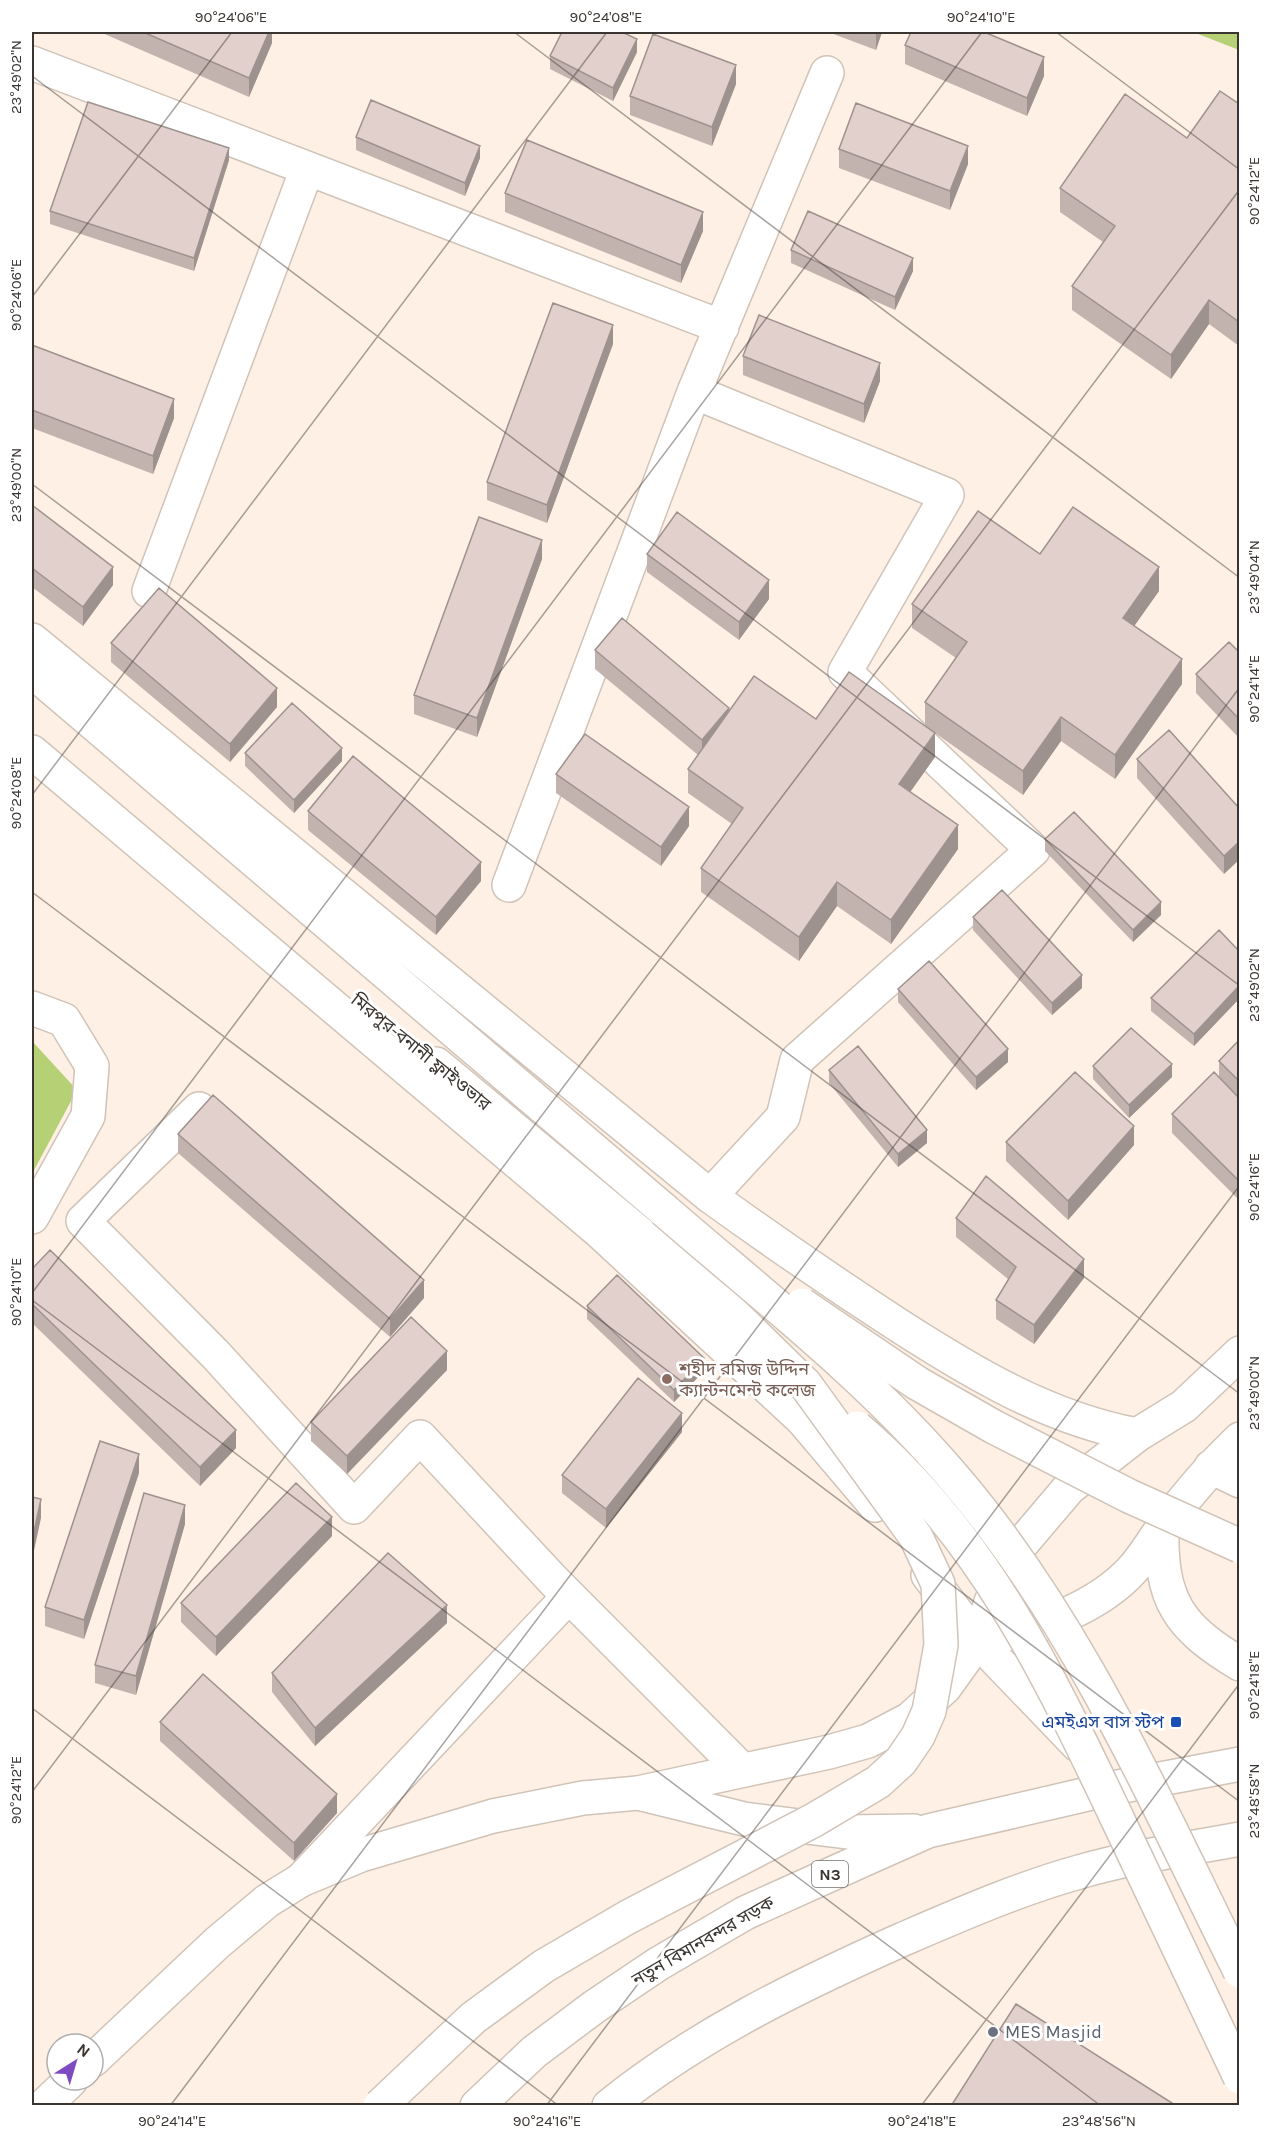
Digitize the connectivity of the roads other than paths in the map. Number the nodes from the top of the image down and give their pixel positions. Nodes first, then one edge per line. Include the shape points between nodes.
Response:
1 (32, 63) edge
2 (827, 73) dead end
3 (307, 169) junction
4 (722, 327) junction
5 (694, 393) junction
6 (149, 591) dead end
7 (32, 640) edge
8 (32, 671) edge
9 (32, 727) edge
10 (32, 752) edge
11 (508, 885) dead end
12 (32, 1008) edge
13 (256, 1165) edge
14 (710, 1196) junction
15 (664, 1210) junction
16 (32, 1218) edge
17 (1239, 1353) edge
18 (806, 1384) junction
19 (1137, 1436) junction
20 (1239, 1439) edge
21 (1225, 1474) edge
22 (1162, 1527) junction
23 (1239, 1546) edge
24 (569, 1596) junction
25 (978, 1641) junction
26 (1239, 1664) edge
27 (1239, 1764) edge
28 (742, 1770) junction
29 (1118, 1787) junction
30 (638, 1793) junction
31 (928, 1831) junction
32 (1236, 1841) edge
33 (302, 1880) junction
34 (1239, 1971) edge
35 (105, 2049) edge
36 (1239, 2077) edge
37 (59, 2092) edge
38 (44, 2106) edge
39 (380, 2106) edge
40 (477, 2106) edge
41 (609, 2106) edge

1 - 3 main road
2 - 4 main road
3 - 4 main road
3 - 6 main road
4 - 5 main road
5 - 11 main road
5 - 14 main road via 947,495 845,672 1034,850 797,1060 783,1117
7 - 14 main road
8 - 15 main road, মিরপুর-বনানী ফ্লাইওভার
9 - 18 main road, মিরপুর-বনানী ফ্লাইওভার via 174,850 698,1281
10 - 25 main road via 600,1232 803,1420 867,1495
12 - 16 main road via 64,1020 92,1066 88,1116
13 - 24 main road via 199,1109 83,1221 216,1355 354,1507 420,1437
14 - 19 main road via 808,1267 973,1373 1062,1414 1099,1428
15 - 23 main road, bridge via 917,1383 1088,1475
15 - 34 main road, bridge via 858,1378 951,1473 1002,1539 1050,1605 1092,1675
17 - 19 main road via 1184,1406
18 - 36 main road, bridge via 925,1493 966,1543 1011,1610 1064,1708
18 - 39 main road, bridge via 916,1537 938,1584 941,1645 929,1712 918,1736 901,1761 869,1788 544,1966 474,2018
19 - 25 main road via 1069,1488 1018,1548 991,1602
20 - 21 main road
21 - 22 main road
22 - 25 main road via 1132,1570 1109,1590 1031,1629
22 - 26 main road via 1161,1562 1174,1606 1210,1647
24 - 28 main road
24 - 33 main road
25 - 28 main road via 945,1687 910,1719 868,1741
25 - 29 main road
27 - 29 main road, নতুন বিমানবন্দর সড়ক / N3
28 - 30 main road
29 - 31 main road, নতুন বিমানবন্দর সড়ক / N3
30 - 31 main road via 744,1819 847,1832
30 - 33 main road via 583,1798 493,1816 361,1855
31 - 40 main road, নতুন বিমানবন্দর সড়ক / N3 via 745,1913 658,1964 534,2052
32 - 41 main road via 1080,1872 1003,1897 926,1929 751,2012 676,2055
33 - 35 main road via 267,1901 217,1943
37 - 38 main road

